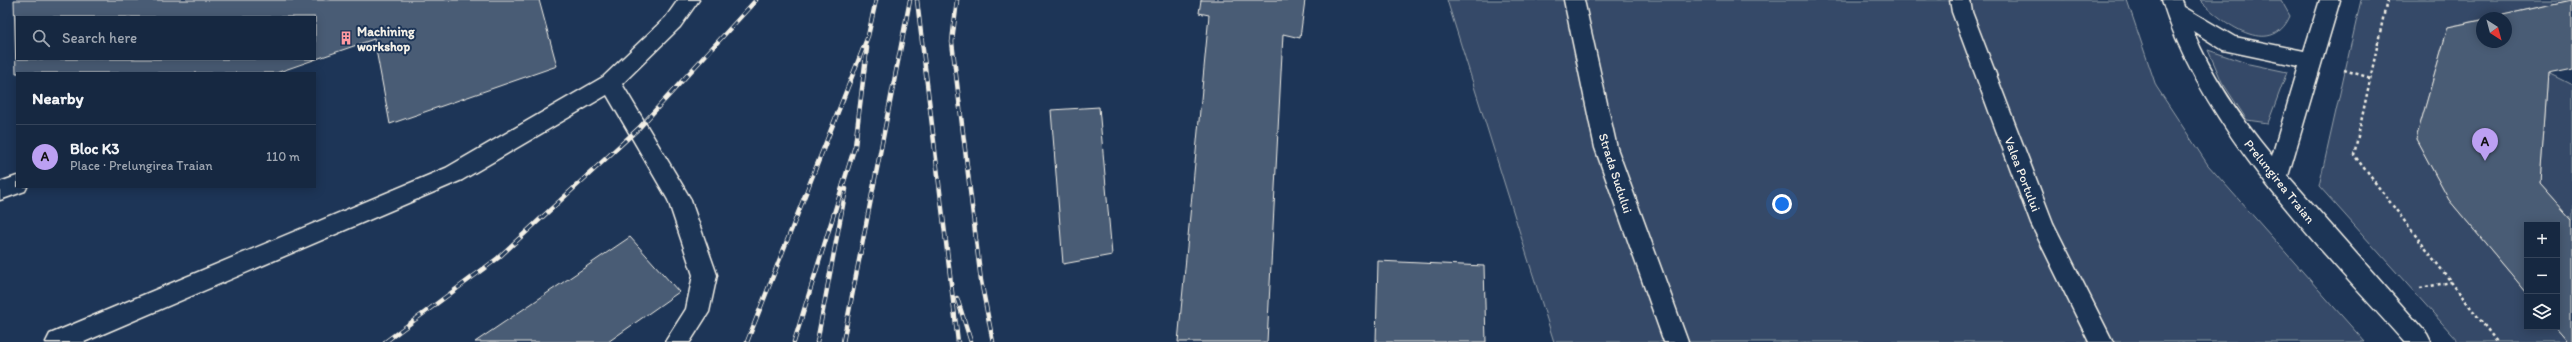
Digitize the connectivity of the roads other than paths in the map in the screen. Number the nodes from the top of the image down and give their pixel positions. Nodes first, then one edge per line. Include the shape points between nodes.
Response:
1 (689, 0) edge
2 (1574, 0) edge
3 (1960, 0) edge
4 (2330, 0) edge
5 (2173, 5) edge
6 (2312, 61) junction
7 (610, 83) junction
8 (2276, 178) junction
9 (16, 185) edge
10 (0, 192) edge
11 (58, 342) edge
12 (677, 342) edge
13 (1676, 342) edge
14 (2101, 342) edge
15 (2419, 342) edge

1 - 7 street via 672,22
2 - 13 street, Strada Sudului via 1606,148
3 - 14 street, Valea Portului via 1962,12 2042,224
4 - 6 street
5 - 6 street via 2230,44
5 - 8 street, Prelungirea Traian via 2199,68 2230,119
6 - 8 street
7 - 11 street via 454,174
7 - 12 street via 679,198 705,275 697,312
8 - 15 street, Prelungirea Traian via 2330,243
9 - 10 street

